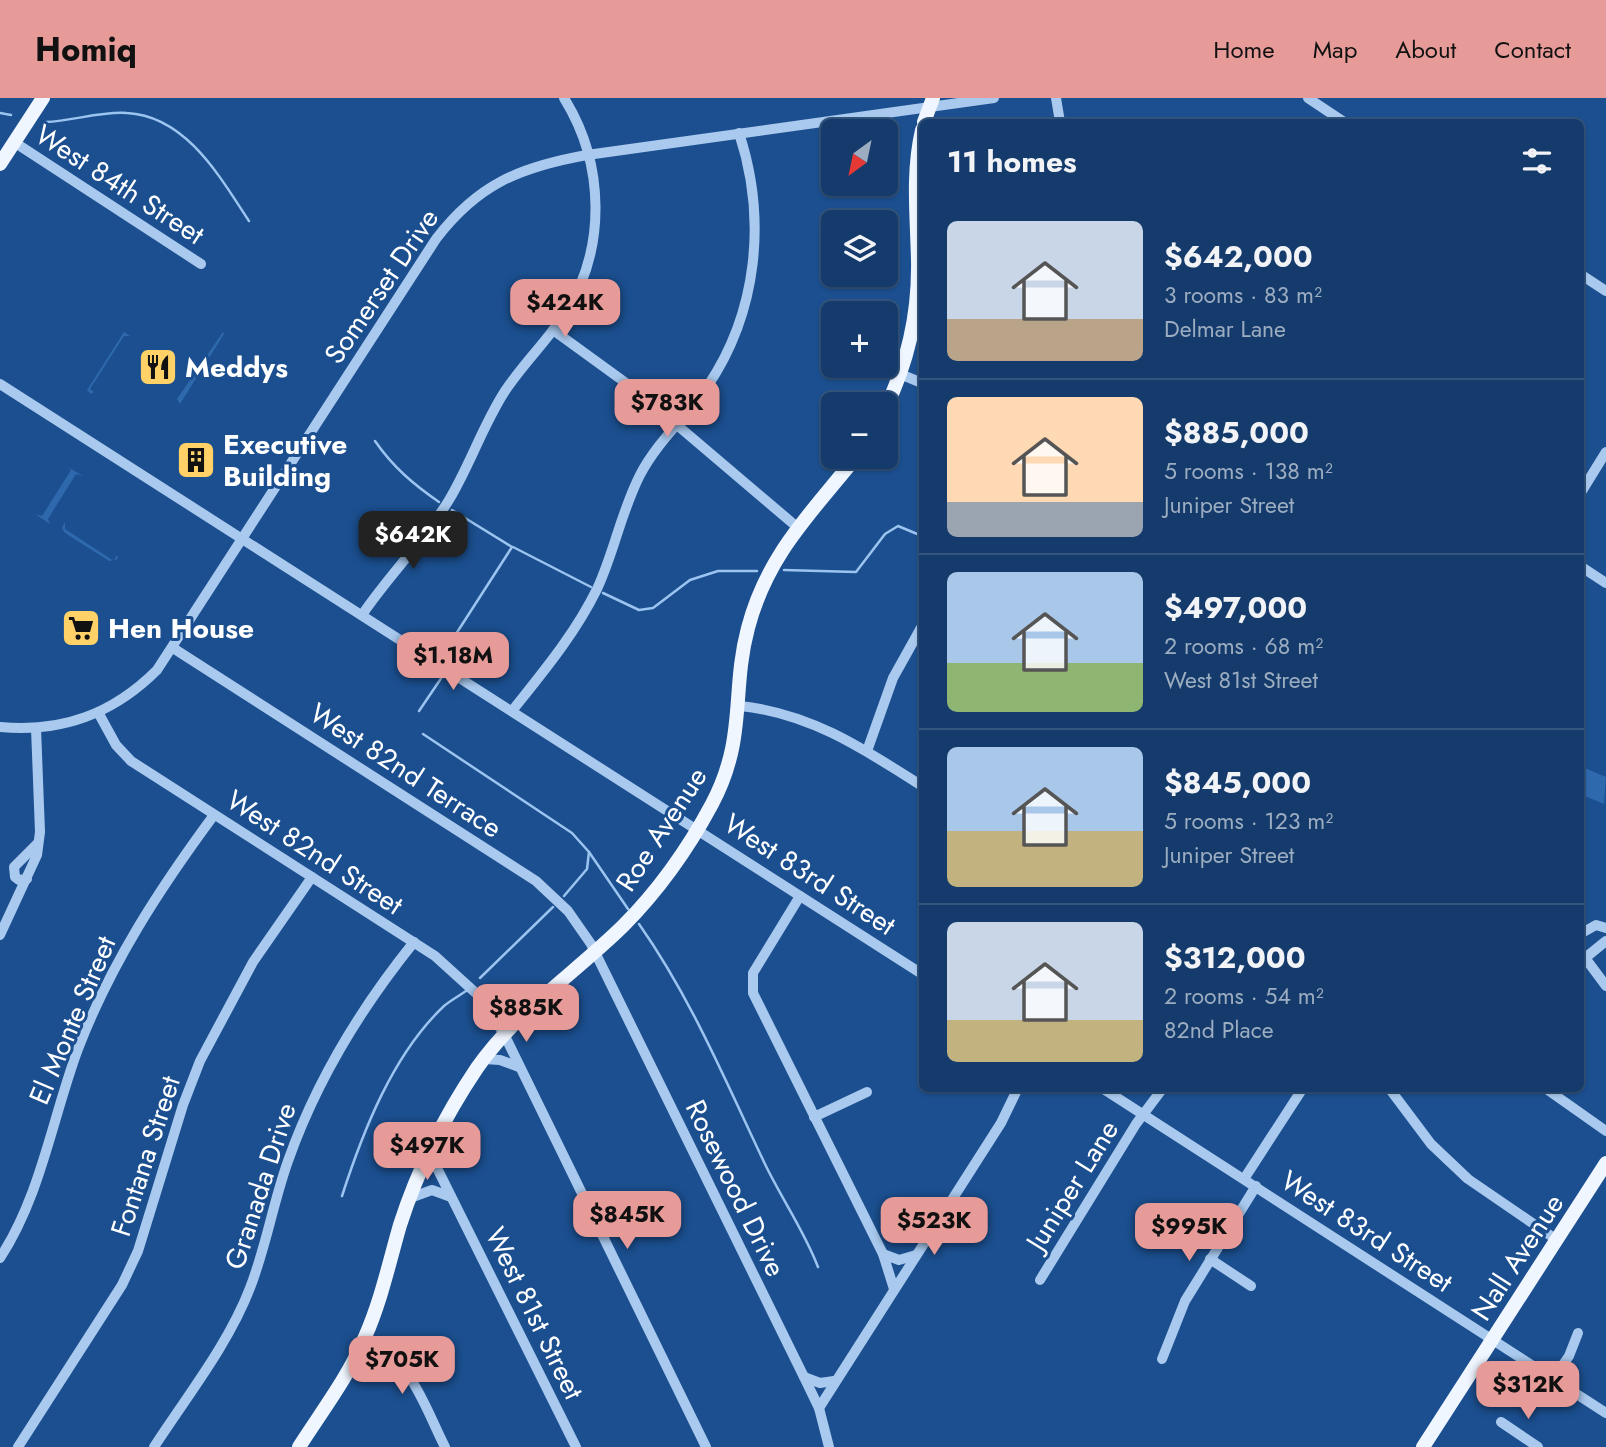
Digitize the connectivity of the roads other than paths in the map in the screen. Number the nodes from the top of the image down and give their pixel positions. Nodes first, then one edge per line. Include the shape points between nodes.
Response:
1 (43, 98) edge
2 (564, 98) edge
3 (994, 98) edge
4 (1056, 98) edge
5 (1308, 98) edge
6 (932, 102) edge
7 (925, 119) edge
8 (1060, 119) edge
9 (1340, 119) edge
10 (739, 133) junction
11 (14, 142) junction
12 (919, 154) edge
13 (587, 155) junction
14 (0, 164) edge
15 (201, 264) dead end
16 (1584, 277) edge
17 (1606, 291) edge
18 (553, 330) junction
19 (900, 373) junction
20 (919, 382) edge
21 (0, 384) edge
22 (892, 392) edge
23 (676, 425) junction
24 (1606, 452) edge
25 (846, 469) edge
26 (1584, 488) edge
27 (797, 527) junction
28 (243, 540) junction
29 (1584, 569) edge
30 (1606, 583) edge
31 (362, 615) junction
32 (919, 631) edge
33 (173, 648) junction
34 (740, 706) junction
35 (512, 711) junction
36 (99, 714) junction
37 (0, 727) edge
38 (36, 727) junction
39 (867, 751) junction
40 (919, 784) edge
41 (215, 815) junction
42 (697, 829) junction
43 (38, 843) junction
44 (312, 877) junction
45 (27, 879) junction
46 (800, 896) junction
47 (1606, 928) edge
48 (1584, 932) edge
49 (0, 935) edge
50 (1606, 941) edge
51 (414, 942) junction
52 (594, 952) junction
53 (1584, 953) edge
54 (1584, 955) edge
55 (919, 972) edge
56 (1606, 986) edge
57 (504, 1034) junction
58 (484, 1059) junction
59 (519, 1067) junction
60 (867, 1092) dead end
61 (1016, 1092) edge
62 (1108, 1092) edge
63 (1160, 1092) edge
64 (1300, 1092) edge
65 (1392, 1092) edge
66 (1551, 1092) edge
67 (1144, 1115) junction
68 (814, 1117) junction
69 (1606, 1131) edge
70 (429, 1152) junction
71 (1606, 1163) edge
72 (1244, 1179) junction
73 (1256, 1186) junction
74 (410, 1198) junction
75 (453, 1199) junction
76 (1557, 1240) junction
77 (883, 1254) junction
78 (916, 1255) junction
79 (0, 1258) edge
80 (1210, 1259) junction
81 (1040, 1280) dead end
82 (1251, 1286) dead end
83 (894, 1289) junction
84 (1578, 1333) dead end
85 (365, 1338) junction
86 (1494, 1339) junction
87 (1162, 1359) dead end
88 (804, 1377) junction
89 (1553, 1379) junction
90 (834, 1381) junction
91 (819, 1408) junction
92 (1606, 1413) edge
93 (1501, 1422) dead end
94 (18, 1447) edge
95 (154, 1447) edge
96 (299, 1447) edge
97 (445, 1447) edge
98 (576, 1447) edge
99 (706, 1447) edge
100 (830, 1447) edge
101 (1423, 1447) edge
102 (1538, 1447) edge

1 - 11 main road
2 - 13 street via 580,128
3 - 6 street, Somerset Drive
4 - 8 street
5 - 9 street
6 - 7 main road
6 - 10 street, Somerset Drive
10 - 13 street, Somerset Drive
10 - 23 street via 755,219 747,297 718,369
11 - 14 main road
11 - 15 street, West 84th Street
12 - 19 main road via 918,284
13 - 18 street via 595,185 594,240 579,287
13 - 28 street, Somerset Drive via 512,174 477,195 449,221
16 - 17 street
18 - 23 street
18 - 31 street via 504,393 442,510
19 - 20 street
19 - 22 main road
21 - 28 street, West 83rd Street
23 - 27 street
23 - 35 street via 637,481 586,609 552,662
24 - 26 street
25 - 27 main road, Roe Avenue
27 - 34 main road, Roe Avenue via 770,570 750,621
28 - 31 street, West 83rd Street
28 - 33 street, Somerset Drive
29 - 30 street
31 - 35 street, West 83rd Street
32 - 39 street via 892,678
33 - 36 street, Somerset Drive via 144,684
33 - 52 street, West 82nd Terrace via 536,881 568,911
34 - 39 street via 805,719
34 - 42 main road, Roe Avenue via 729,766
35 - 42 street, West 83rd Street
36 - 38 street, Somerset Drive
36 - 41 street, West 82nd Street via 125,757
37 - 38 street, Somerset Drive
38 - 43 street
39 - 40 street
41 - 44 street, West 82nd Street
41 - 79 street, El Monte Street via 147,910 111,974 65,1084 32,1197
42 - 46 street, West 83rd Street
42 - 52 main road, Roe Avenue via 643,905
43 - 45 street
43 - 45 street via 13,867 15,877
44 - 51 street, West 82nd Street
44 - 94 street, Fontana Street via 253,962 205,1050 138,1251 122,1285
45 - 49 street
46 - 55 street, West 83rd Street
46 - 68 street via 761,958 752,982 758,1004
47 - 48 street via 1596,925
50 - 53 street
51 - 57 street, West 82nd Street via 465,981
51 - 95 street, Granada Drive via 370,998 328,1067 287,1163 250,1289 226,1336
52 - 57 main road, Roe Avenue
52 - 88 street, Rosewood Drive
54 - 56 street
57 - 58 main road, Roe Avenue
57 - 59 street, West 82nd Street
58 - 59 street
58 - 70 main road, Roe Avenue via 450,1109
59 - 99 street, West 82nd Street
60 - 68 street
61 - 78 street
62 - 67 street, West 83rd Street
63 - 67 street, Juniper Lane
64 - 72 street
65 - 76 street via 1431,1144 1468,1179
66 - 69 street
67 - 72 street, West 83rd Street
67 - 81 street, Juniper Lane
68 - 77 street
70 - 74 main road, Roe Avenue
70 - 75 street, West 81st Street
71 - 76 main road, Nall Avenue
72 - 73 street, West 83rd Street
73 - 80 street
73 - 86 street, West 83rd Street
74 - 75 street via 437,1190
74 - 85 main road, Roe Avenue
75 - 98 street, West 81st Street
76 - 86 main road, Nall Avenue
77 - 78 street via 904,1260
77 - 83 street
78 - 83 street
80 - 82 street
80 - 87 street via 1185,1301
83 - 90 street
84 - 89 street
85 - 96 main road, Roe Avenue
85 - 97 street via 389,1351 404,1367
86 - 89 street, West 83rd Street
86 - 101 main road, Nall Avenue
88 - 90 street via 813,1382
88 - 91 street, Rosewood Drive
89 - 92 street, West 83rd Street
90 - 91 street
91 - 100 street, Rosewood Drive
93 - 102 street

